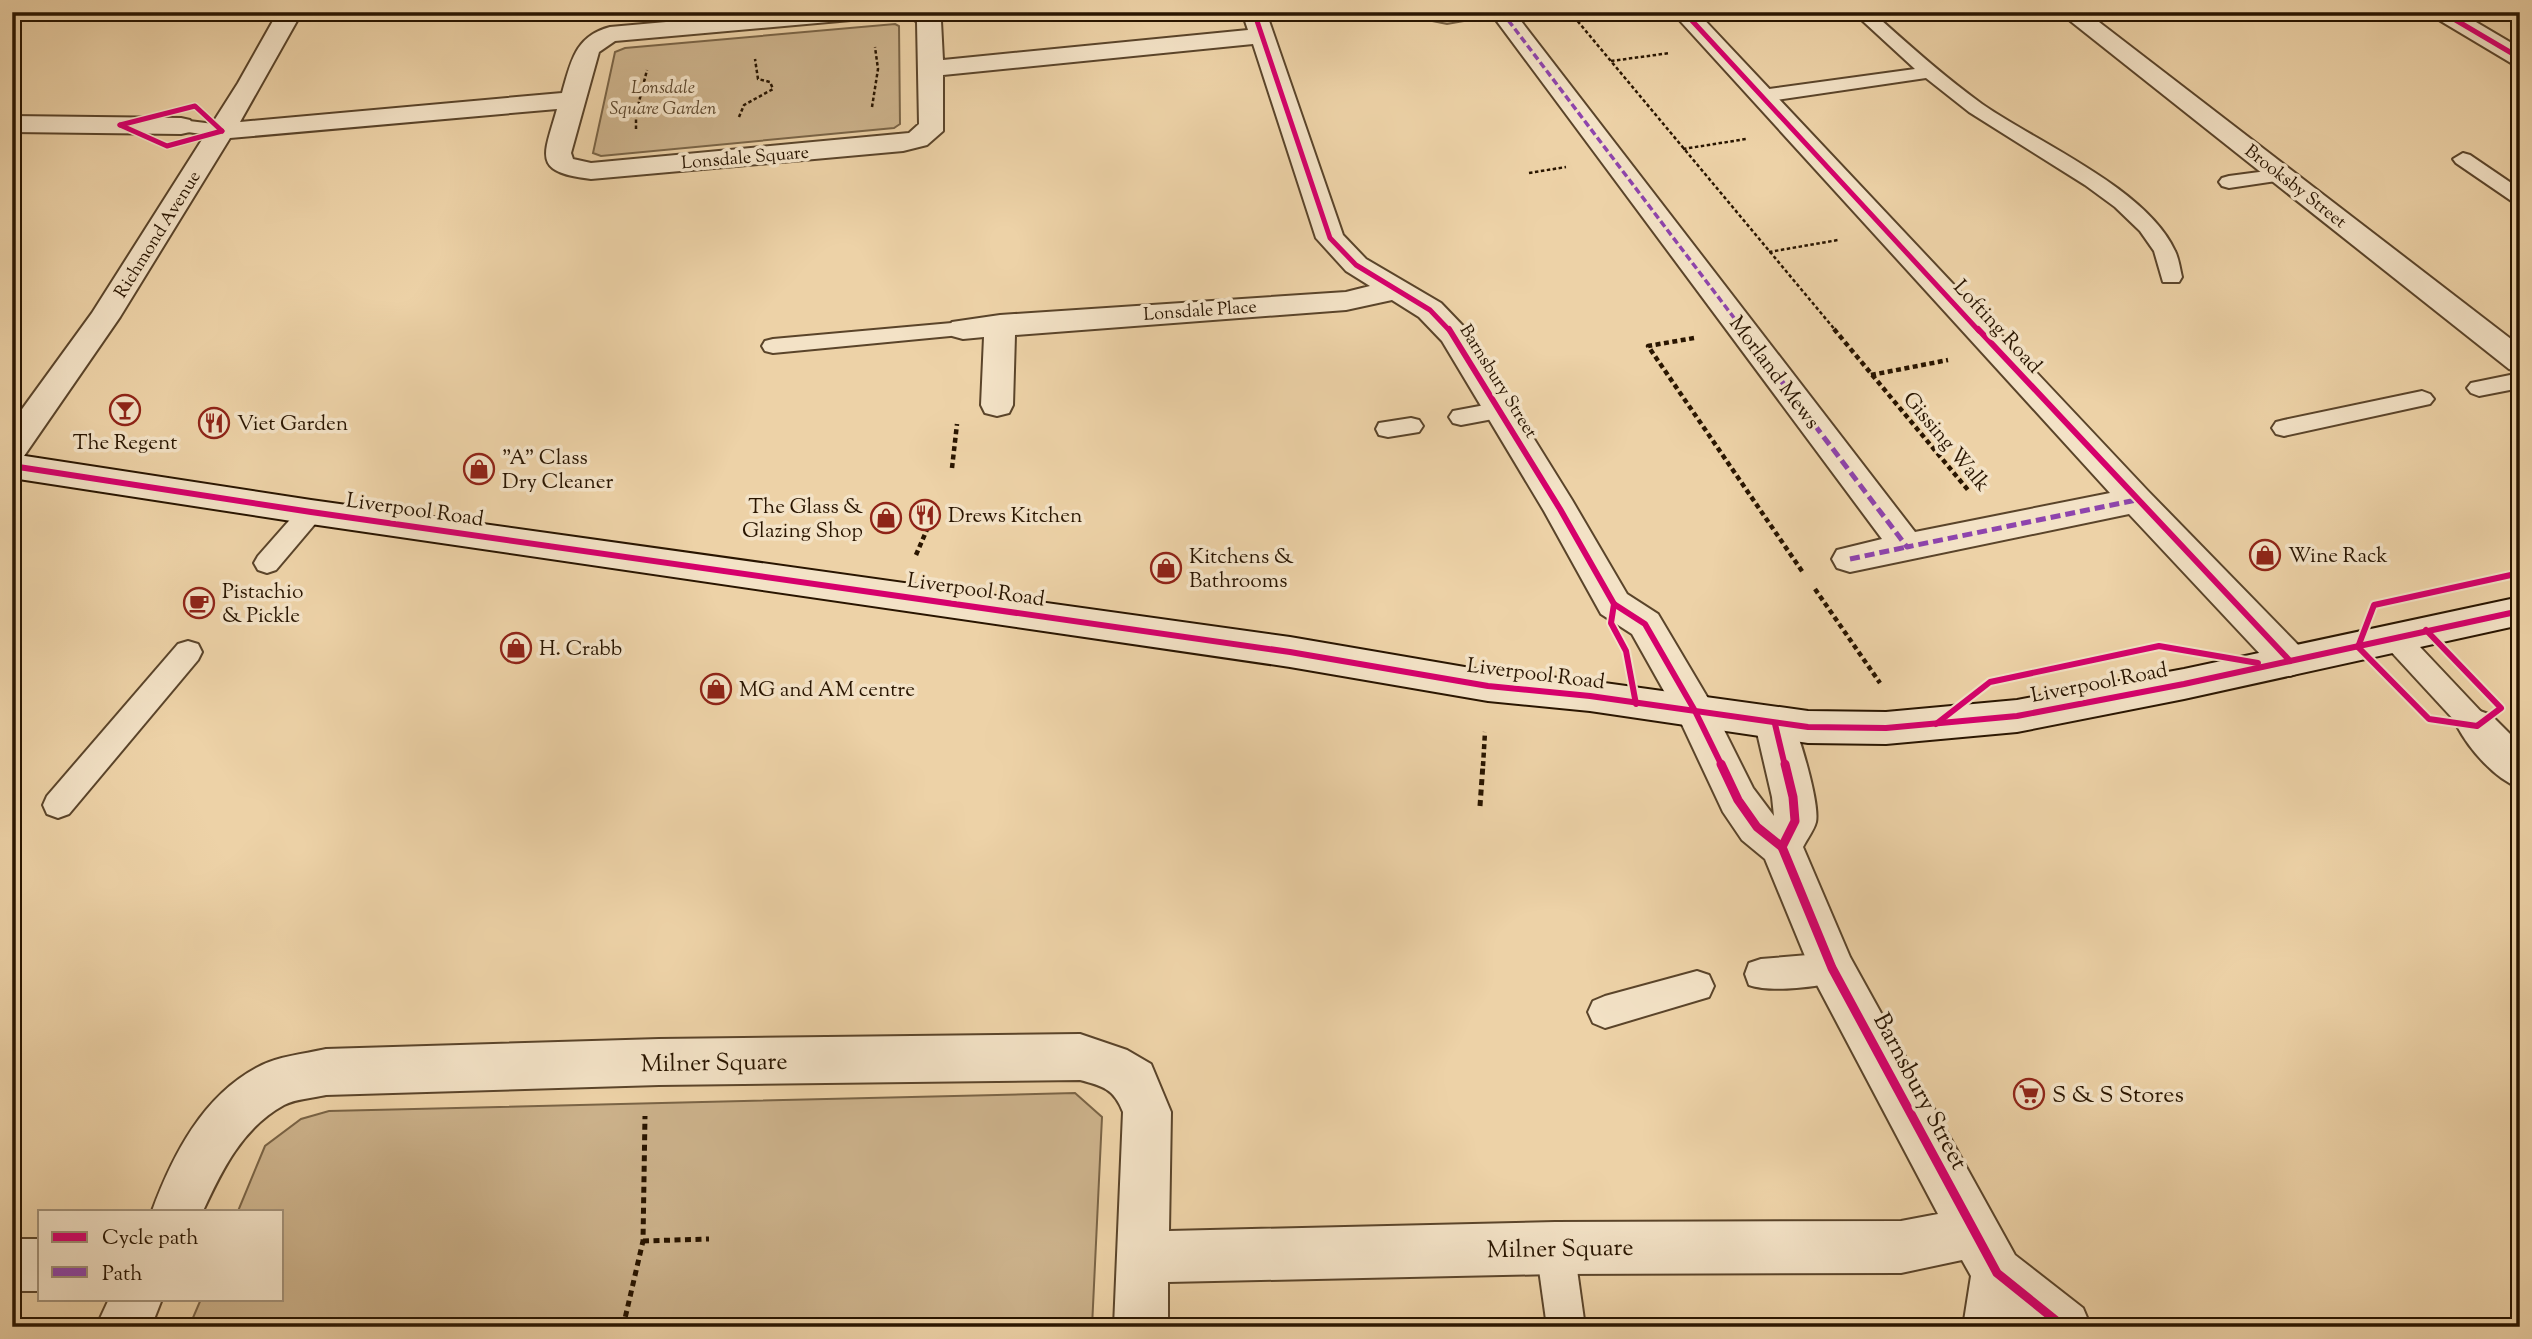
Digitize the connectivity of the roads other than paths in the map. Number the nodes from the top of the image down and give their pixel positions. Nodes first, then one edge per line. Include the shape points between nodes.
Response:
1 (290, 12) edge
2 (862, 12) edge
3 (916, 12) edge
4 (1502, 12) edge
5 (1684, 12) edge
6 (1861, 12) edge
7 (2071, 12) edge
8 (2480, 12) edge
9 (2447, 15) edge
10 (1258, 24) edge
11 (2520, 58) edge
12 (930, 69) junction
13 (1929, 72) junction
14 (1762, 96) junction
15 (572, 100) junction
16 (12, 124) edge
17 (181, 126) joint
18 (222, 131) junction
19 (2463, 159) dead end
20 (2281, 174) junction
21 (2229, 182) dead end
22 (2520, 198) edge
23 (2171, 277) dead end
24 (1399, 289) junction
25 (1000, 325) junction
26 (963, 328) joint
27 (773, 346) dead end
28 (2517, 357) edge
29 (2520, 380) edge
30 (2479, 388) dead end
31 (2422, 399) dead end
32 (997, 405) dead end
33 (1501, 410) junction
34 (1461, 417) dead end
35 (2284, 428) dead end
36 (12, 448) edge
37 (12, 466) edge
38 (2136, 500) junction
39 (311, 512) junction
40 (1907, 547) junction
41 (1850, 559) dead end
42 (267, 563) dead end
43 (2520, 611) edge
44 (2395, 637) junction
45 (188, 652) dead end
46 (2290, 661) junction
47 (1695, 711) junction
48 (1775, 724) junction
49 (2477, 726) joint
50 (2520, 771) edge
51 (58, 805) dead end
52 (1782, 846) junction
53 (1832, 968) junction
54 (1760, 974) dead end
55 (1696, 986) dead end
56 (1605, 1012) dead end
57 (177, 1210) edge
58 (1555, 1248) junction
59 (1986, 1252) junction
60 (1143, 1257) junction
61 (12, 1265) edge
62 (38, 1265) edge
63 (136, 1300) edge
64 (123, 1327) edge
65 (1141, 1327) edge
66 (1566, 1327) edge
67 (1990, 1327) edge
68 (2023, 1327) edge
69 (2064, 1327) edge

1 - 18 street, Richmond Avenue
2 - 15 street, Lonsdale Square via 610,34 587,50
3 - 12 street, Lonsdale Square via 929,21
4 - 40 street, Morland Mews
5 - 14 street, Lofting Road
6 - 13 lane
7 - 20 street, Brooksby Street
8 - 9 lane
9 - 11 street
10 - 12 street
10 - 24 street, Barnsbury Street via 1330,238 1356,265
12 - 15 street, Lonsdale Square via 930,131 918,139 730,159 573,170 560,163 558,153
13 - 14 lane
13 - 23 lane via 2010,132 2129,208 2162,245 2171,264
14 - 38 street, Lofting Road
15 - 18 street
16 - 17 street
17 - 18 lane
18 - 36 street, Richmond Avenue via 105,317
19 - 22 lane
20 - 21 lane
20 - 28 street, Brooksby Street
24 - 25 street, Lonsdale Place via 1346,301
24 - 33 street, Barnsbury Street via 1430,310 1454,335
25 - 26 street, Lonsdale Place
25 - 32 street
26 - 27 lane
29 - 30 lane
31 - 35 lane
33 - 34 lane
33 - 47 street, Barnsbury Street via 1614,604 1644,624
37 - 39 street, Liverpool Road
38 - 40 street
38 - 46 street, Lofting Road
39 - 42 lane
39 - 47 street, Liverpool Road via 1290,652 1488,686
40 - 41 street
43 - 44 street, Liverpool Road
44 - 46 street, Liverpool Road
44 - 49 lane
45 - 51 lane
46 - 48 street, Liverpool Road via 2029,714 1865,729
47 - 48 street, Liverpool Road
47 - 52 street, Barnsbury Street via 1738,800 1757,827
48 - 52 street via 1795,821
49 - 50 street
52 - 53 street, Barnsbury Street
53 - 54 lane
53 - 59 street, Barnsbury Street
55 - 56 lane
57 - 60 street, Milner Square via 204,1153 234,1111 275,1083 326,1072 1080,1057 1134,1080 1147,1112
58 - 59 street, Milner Square via 1900,1247
58 - 60 street, Milner Square
58 - 66 lane
59 - 67 street
59 - 68 lane, Barnsbury Street
59 - 69 street, Barnsbury Street
60 - 65 street, Milner Square
61 - 62 street
63 - 64 street

